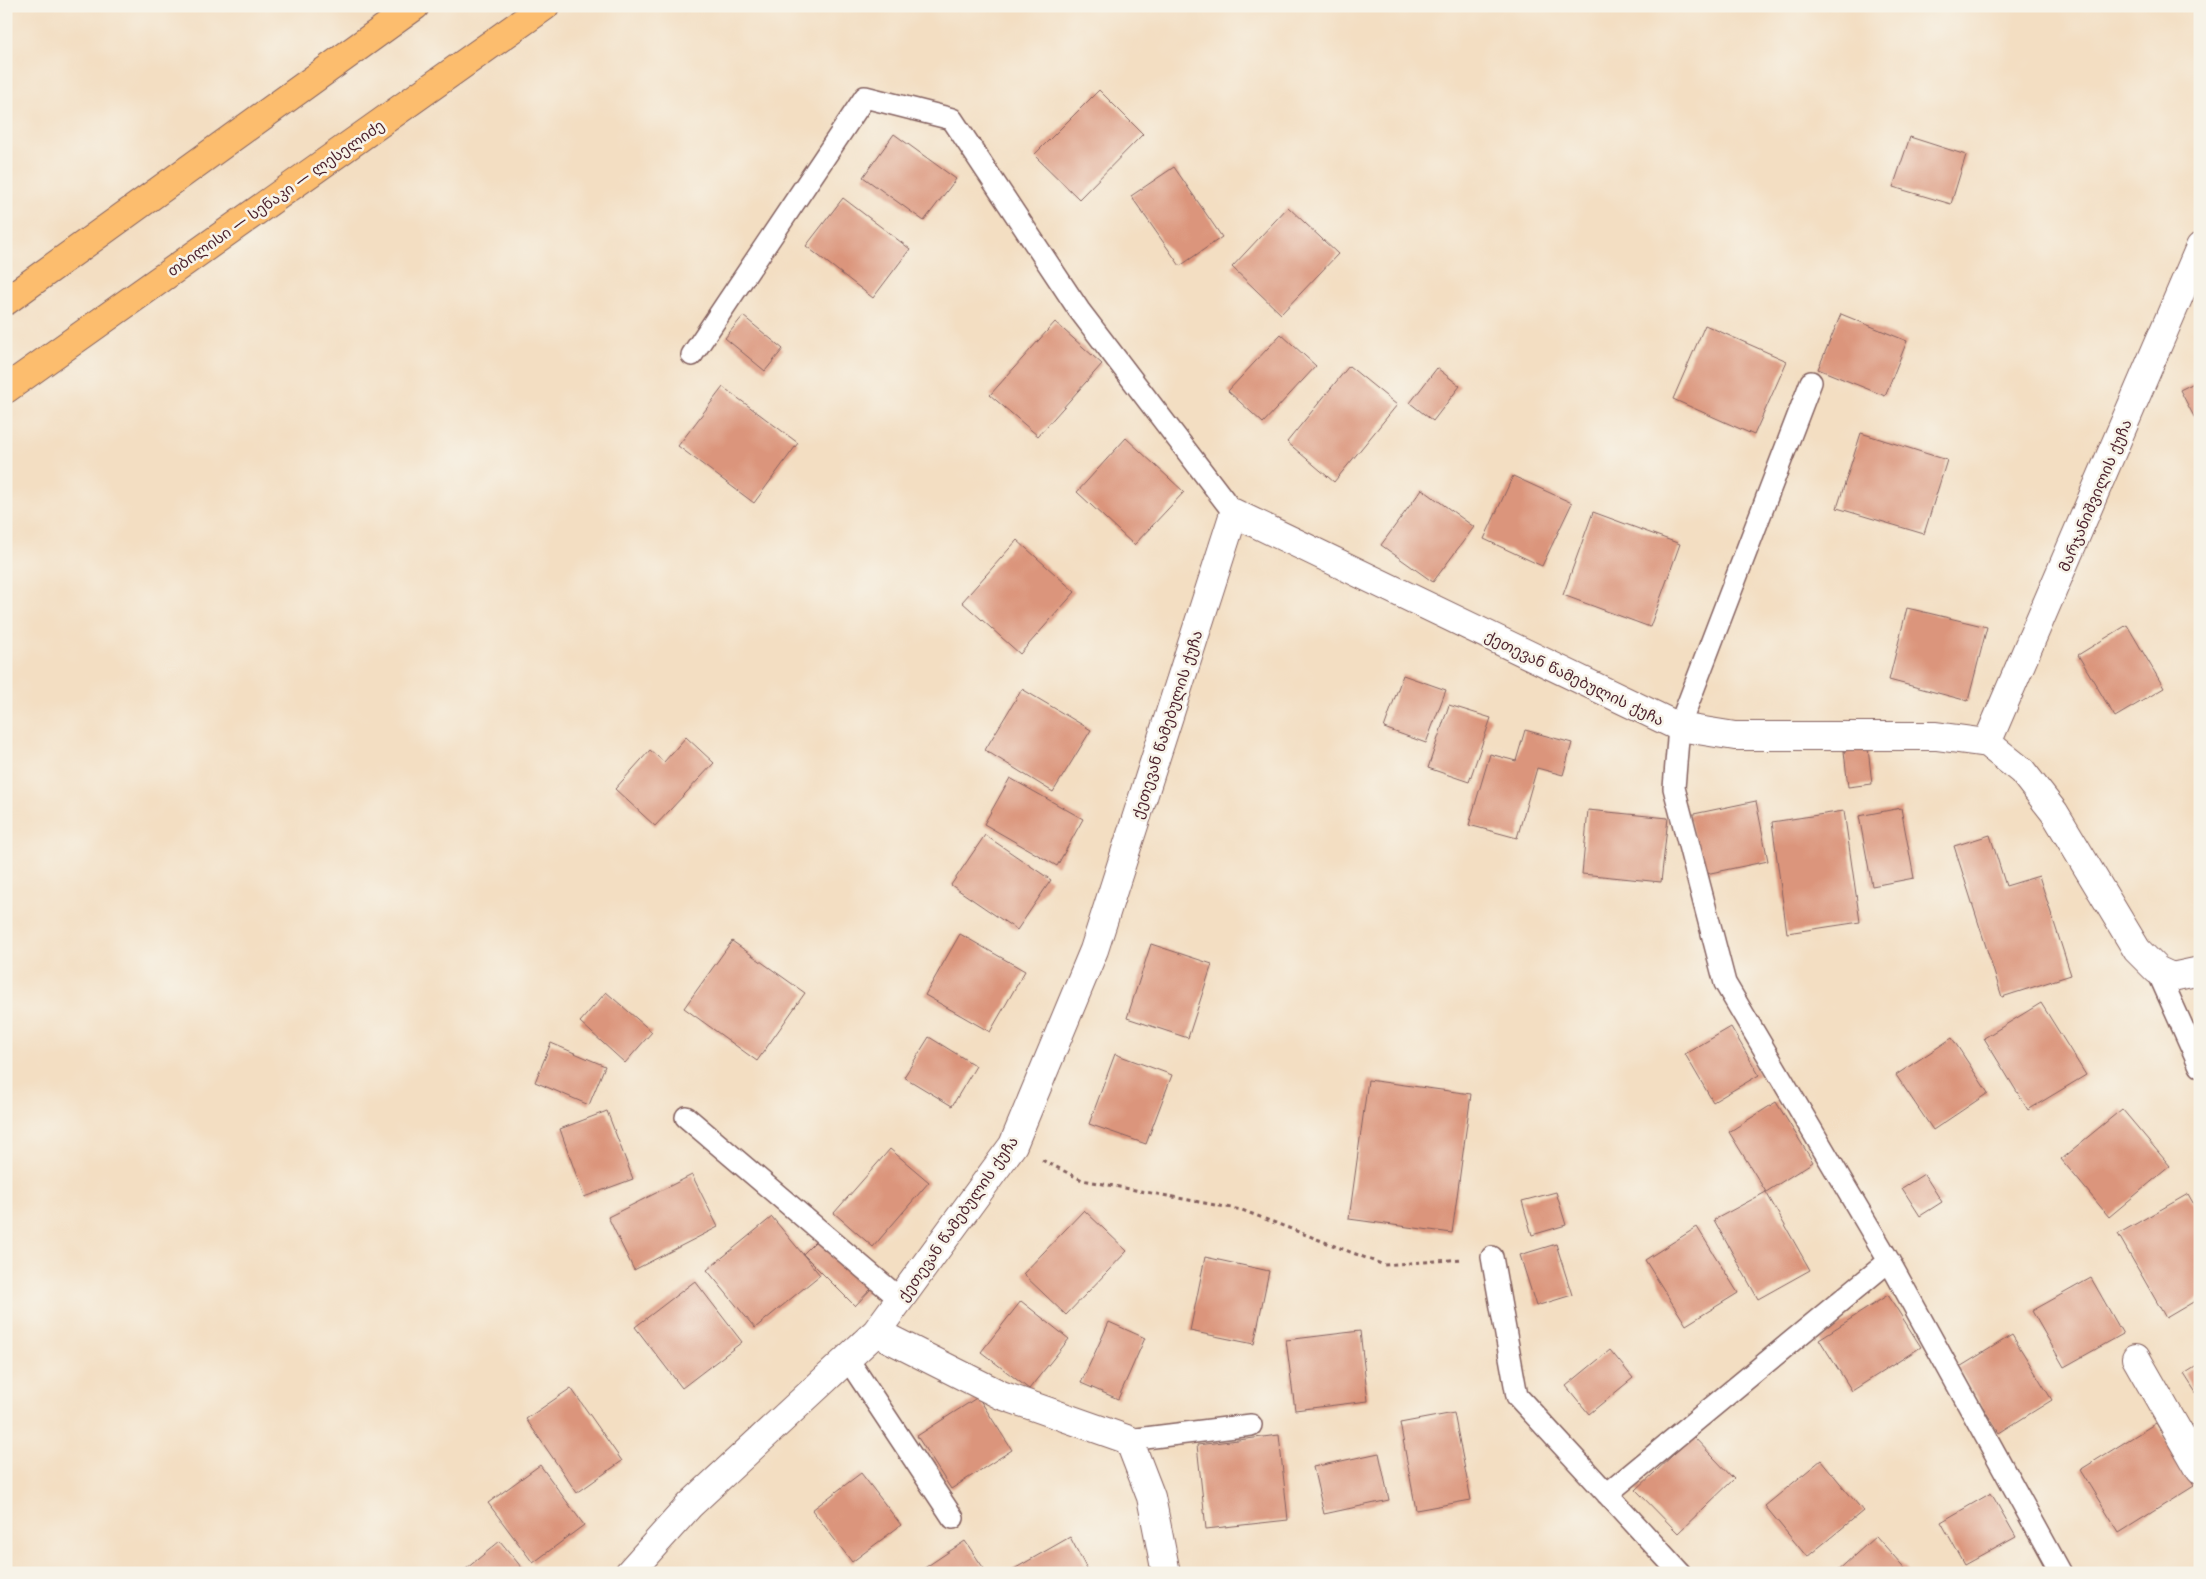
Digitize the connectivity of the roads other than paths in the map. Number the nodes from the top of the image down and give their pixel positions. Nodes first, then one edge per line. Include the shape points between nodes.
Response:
1 (415, 6) edge
2 (545, 6) edge
3 (2200, 246) edge
4 (6, 301) edge
5 (692, 355) dead end
6 (1811, 382) dead end
7 (6, 389) edge
8 (1234, 512) junction
9 (1679, 727) junction
10 (1987, 743) junction
11 (2157, 970) junction
12 (2200, 971) edge
13 (2200, 1066) edge
14 (686, 1117) dead end
15 (1492, 1257) road end
16 (1889, 1261) junction
17 (900, 1299) junction
18 (876, 1332) junction
19 (847, 1358) junction
20 (2136, 1358) dead end
21 (1251, 1425) dead end
22 (1129, 1440) junction
23 (2200, 1470) edge
24 (1607, 1494) junction
25 (953, 1518) dead end
26 (629, 1573) edge
27 (1166, 1573) edge
28 (1680, 1573) edge
29 (2061, 1573) edge

1 - 4 highway
2 - 7 highway, თბილისი — სენაკი — ლესელიძე
3 - 10 street, მარჯანიშვილის ქუჩა
5 - 8 lane via 865,97 952,119 1078,310
6 - 9 lane
8 - 9 street, ქეთევან წამებულის ქუჩა
8 - 17 street, ქეთევან წამებულის ქუჩა via 1094,950 1012,1145
9 - 10 street, ქეთევან წამებულის ქუჩა via 1736,736 1936,736
9 - 16 lane via 1674,788 1725,983
10 - 11 street via 2022,771 2054,812 2137,950
11 - 12 street via 2172,977
11 - 13 lane
14 - 17 lane
15 - 24 lane via 1517,1396
16 - 24 lane
16 - 29 lane
17 - 18 street, ქეთევან წამებულის ქუჩა
18 - 19 street, ქეთევან წამებულის ქუჩა
18 - 22 street via 1001,1395
19 - 25 lane
19 - 26 street, ქეთევან წამებულის ქუჩა via 690,1505
20 - 23 street
21 - 22 lane
22 - 27 street via 1151,1498
24 - 28 lane

